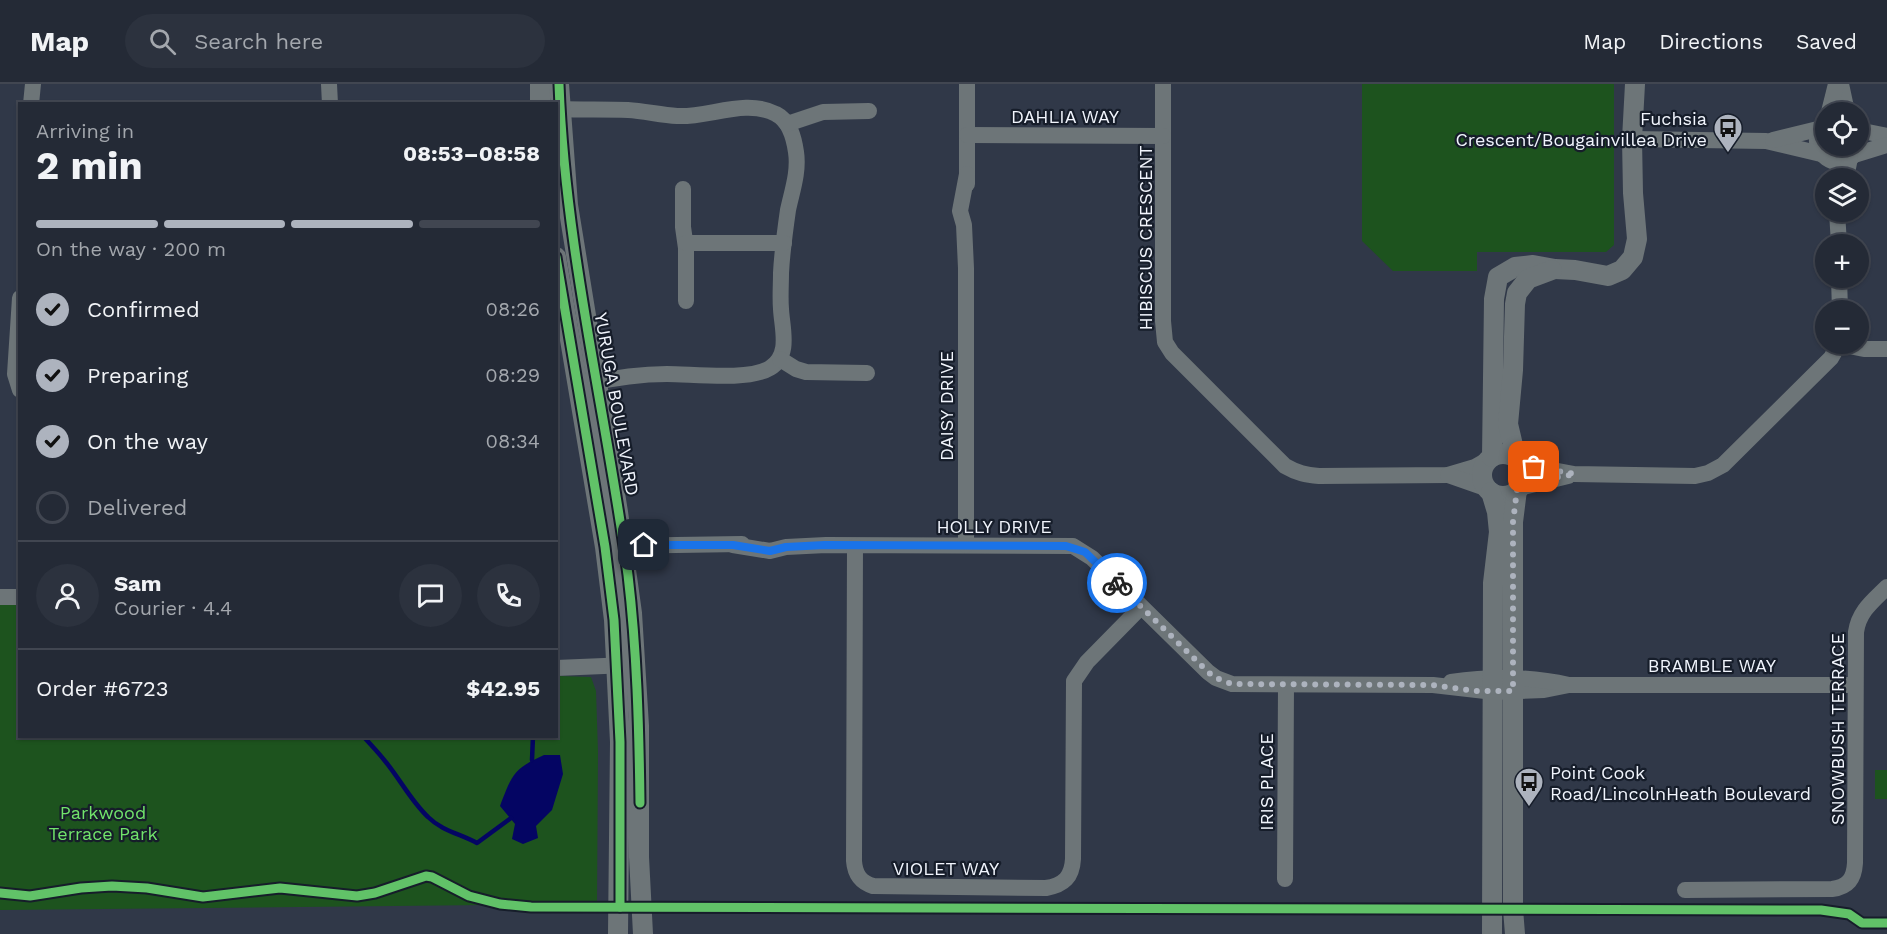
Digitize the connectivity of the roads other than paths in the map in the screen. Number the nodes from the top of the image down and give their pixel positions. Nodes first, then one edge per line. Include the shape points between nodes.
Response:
1 (33, 84) edge
2 (329, 84) edge
3 (540, 84) edge
4 (559, 84) edge
5 (967, 84) edge
6 (1163, 84) edge
7 (1635, 84) edge
8 (1836, 84) edge
9 (1841, 84) edge
10 (32, 102) edge
11 (330, 102) edge
12 (540, 102) edge
13 (1831, 102) edge
14 (1845, 102) edge
15 (560, 110) junction
16 (869, 111) dead end
17 (787, 124) junction
18 (1815, 128) edge
19 (1869, 132) edge
20 (967, 135) junction
21 (1163, 136) junction
22 (1887, 136) edge
23 (1632, 139) junction
24 (1766, 141) junction
25 (1887, 145) edge
26 (1869, 147) edge
27 (1815, 154) edge
28 (1824, 156) joint
29 (1846, 156) edge
30 (1828, 168) edge
31 (683, 189) dead end
32 (686, 243) junction
33 (784, 243) junction
34 (558, 265) edge
35 (1555, 269) junction
36 (1496, 282) junction
37 (1517, 293) junction
38 (686, 301) dead end
39 (18, 328) edge
40 (1869, 349) edge
41 (1887, 349) edge
42 (1833, 354) edge
43 (780, 359) junction
44 (867, 373) dead end
45 (587, 383) junction
46 (18, 384) edge
47 (1491, 458) junction
48 (1518, 461) junction
49 (1575, 474) junction
50 (1448, 475) junction
51 (1518, 489) junction
52 (1490, 490) junction
53 (966, 545) junction
54 (614, 546) junction
55 (855, 546) junction
56 (1887, 587) edge
57 (0, 597) edge
58 (18, 597) edge
59 (1141, 607) junction
60 (637, 665) junction
61 (617, 666) junction
62 (558, 668) edge
63 (1513, 684) junction
64 (1286, 685) junction
65 (1493, 685) junction
66 (1855, 685) junction
67 (1285, 879) dead end
68 (1684, 890) dead end
69 (618, 934) edge
70 (643, 934) edge
71 (1492, 934) edge
72 (1515, 934) edge

1 - 10 street
2 - 11 street
3 - 12 street
4 - 15 street, YURUGA BOULEVARD
5 - 20 street, DAISY DRIVE
6 - 21 street, HIBISCUS CRESCENT
7 - 23 street
8 - 13 street
9 - 14 street
15 - 17 street via 628,110 679,116 758,109 777,114
15 - 45 street, YURUGA BOULEVARD
16 - 17 street via 823,112
17 - 33 street via 797,163
18 - 24 street
19 - 22 street
20 - 21 street, DAHLIA WAY
20 - 53 street, DAISY DRIVE via 972,222 966,268
21 - 50 street, HIBISCUS CRESCENT via 1163,321 1165,342 1172,353 1294,472 1319,476
23 - 24 street
23 - 35 street via 1637,239 1633,257 1622,270 1608,276
24 - 27 street
25 - 26 street
28 - 29 street via 1838,162
28 - 30 street
31 - 32 street
32 - 33 street
32 - 38 street
33 - 43 street via 780,291 784,341
34 - 45 street, YURUGA BOULEVARD
35 - 36 street via 1515,267 1505,271
35 - 37 street via 1528,279
36 - 37 street
36 - 47 street
37 - 48 street via 1508,424
39 - 46 street
40 - 41 street
42 - 49 street via 1723,465 1708,473
43 - 44 street via 806,372
43 - 45 street via 768,369 740,375 654,374
45 - 54 street, YURUGA BOULEVARD
47 - 48 street via 1504,454
47 - 50 street, HIBISCUS CRESCENT
47 - 52 street via 1483,470 1484,483
48 - 49 street
48 - 51 street via 1524,476
49 - 51 street
50 - 52 street, HIBISCUS CRESCENT
51 - 52 street via 1504,495
51 - 63 street via 1513,522
52 - 65 street via 1499,532 1493,576
53 - 55 street, HOLLY DRIVE
53 - 59 street, HOLLY DRIVE via 1078,548
54 - 55 street, HOLLY DRIVE via 733,545 770,551 786,547
54 - 60 street, YURUGA BOULEVARD
54 - 61 street, YURUGA BOULEVARD
55 - 59 street, VIOLET WAY via 854,861 858,876 873,886 1046,888 1067,879 1072,867 1074,681 1087,662
56 - 66 street, SNOWBUSH TERRACE via 1857,623
57 - 58 street
59 - 64 street, HOLLY DRIVE via 1216,678 1232,684
60 - 61 street
60 - 70 street, YURUGA BOULEVARD
61 - 62 street
61 - 69 street, YURUGA BOULEVARD
63 - 65 street, BRAMBLE WAY
63 - 66 street, BRAMBLE WAY via 1545,680 1569,685
63 - 72 street
64 - 65 street, HOLLY DRIVE via 1433,685 1475,691
64 - 67 street, IRIS PLACE
65 - 71 street
66 - 68 street, SNOWBUSH TERRACE via 1855,872 1849,882 1832,889

